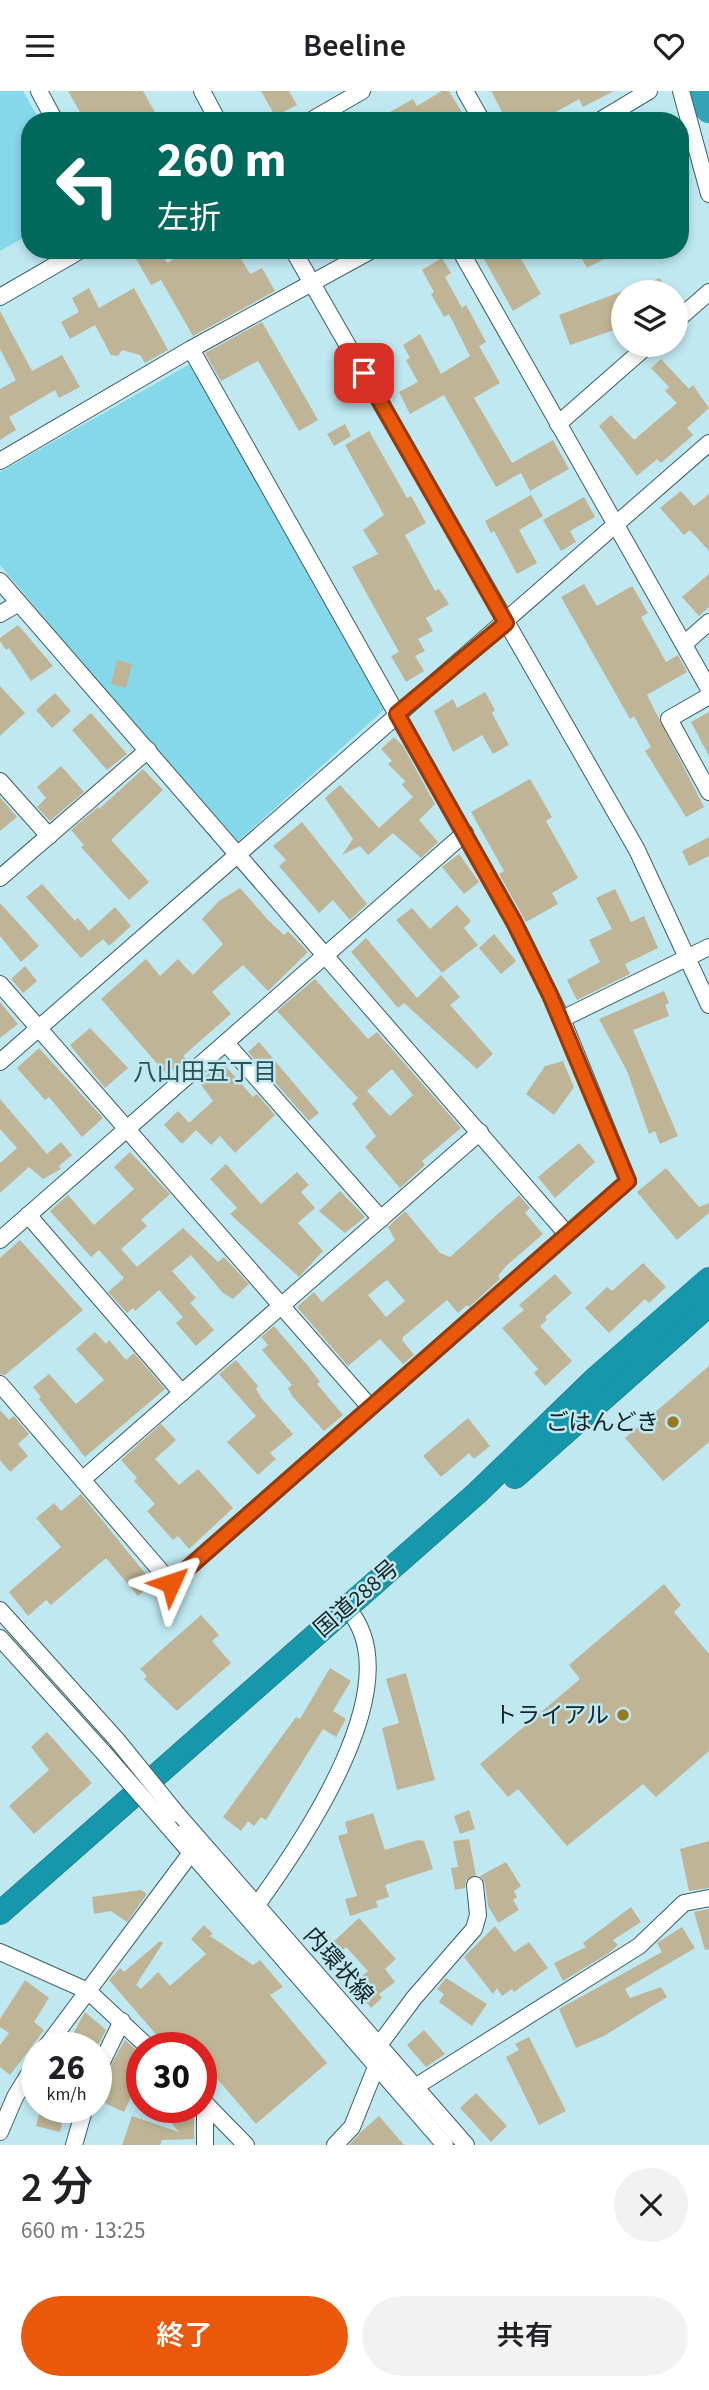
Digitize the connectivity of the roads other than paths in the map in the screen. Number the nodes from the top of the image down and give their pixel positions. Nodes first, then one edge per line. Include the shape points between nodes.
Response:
1 (39, 91) edge
2 (201, 91) edge
3 (362, 91) edge
4 (465, 91) edge
5 (649, 91) edge
6 (681, 91) edge
7 (50, 112) edge
8 (213, 112) edge
9 (326, 112) edge
10 (477, 112) edge
11 (614, 112) edge
12 (687, 112) edge
13 (689, 120) edge
14 (709, 194) edge
15 (65, 259) edge
16 (298, 259) edge
17 (356, 259) edge
18 (465, 259) edge
19 (312, 283) junction
20 (709, 292) edge
21 (0, 297) edge
22 (688, 310) edge
23 (191, 349) junction
24 (635, 357) edge
25 (558, 424) junction
26 (709, 443) edge
27 (0, 461) edge
28 (616, 527) junction
29 (0, 581) edge
30 (19, 603) junction
31 (0, 614) edge
32 (709, 622) edge
33 (506, 623) junction
34 (684, 644) junction
35 (709, 688) edge
36 (709, 697) edge
37 (397, 714) junction
38 (148, 750) junction
39 (0, 781) edge
40 (709, 792) edge
41 (465, 833) junction
42 (49, 836) junction
43 (237, 856) junction
44 (0, 878) edge
45 (709, 947) edge
46 (325, 955) junction
47 (688, 957) junction
48 (0, 984) edge
49 (709, 1005) edge
50 (562, 1019) junction
51 (38, 1028) junction
52 (226, 1043) junction
53 (0, 1062) edge
54 (127, 1129) junction
55 (480, 1132) junction
56 (28, 1215) junction
57 (381, 1219) junction
58 (566, 1233) junction
59 (2, 1235) edge
60 (709, 1279) edge
61 (709, 1305) edge
62 (281, 1307) junction
63 (0, 1384) edge
64 (182, 1393) junction
65 (369, 1406) junction
66 (83, 1479) junction
67 (0, 1609) edge
68 (350, 1612) junction
69 (0, 1638) edge
70 (191, 1853) junction
71 (475, 1885) dead end
72 (709, 1898) edge
73 (252, 1911) junction
74 (0, 1913) edge
75 (0, 1931) edge
76 (0, 1952) edge
77 (88, 1991) junction
78 (122, 2021) junction
79 (57, 2032) edge
80 (133, 2032) edge
81 (112, 2041) edge
82 (379, 2045) junction
83 (376, 2067) junction
84 (21, 2085) edge
85 (415, 2087) junction
86 (217, 2115) edge
87 (80, 2123) edge
88 (204, 2123) edge
89 (0, 2132) edge
90 (74, 2145) edge
91 (205, 2145) edge
92 (246, 2145) edge
93 (335, 2145) edge
94 (445, 2145) edge
95 (466, 2145) edge

1 - 7 street
2 - 8 street
3 - 9 street
4 - 10 street
5 - 11 street
6 - 12 street
13 - 14 street
15 - 21 street
16 - 19 street
17 - 19 street
18 - 25 street
19 - 23 street
19 - 33 street
20 - 22 street
23 - 27 street
23 - 37 street
24 - 25 street
25 - 28 street
26 - 28 street
28 - 33 street
28 - 34 street
29 - 30 street
30 - 31 street
30 - 38 street
32 - 34 street
33 - 37 street
33 - 47 street via 637,850
34 - 35 street
36 - 40 street via 669,719
37 - 41 street
37 - 43 street
38 - 42 street
38 - 43 street
39 - 42 street
41 - 46 street
41 - 50 street
42 - 44 street
43 - 46 street
43 - 51 street
45 - 47 street
46 - 52 street
46 - 55 street
47 - 49 street
47 - 50 street
48 - 51 street
50 - 58 street via 628,1181
51 - 53 street
51 - 54 street
52 - 54 street
52 - 57 street
54 - 56 street
54 - 62 street
55 - 57 street
55 - 58 street
56 - 59 street
56 - 64 street
57 - 62 street
58 - 65 street
60 - 68 highway, 国道288号 via 597,1377
61 - 68 highway, 国道288号
62 - 64 street
62 - 65 street
63 - 66 street
64 - 66 street
65 - 66 street via 171,1583
67 - 73 street, 内環状線, bridge via 117,1740
68 - 73 street via 367,1649 361,1711 313,1823
68 - 74 highway, 国道288号
68 - 75 highway, 国道288号
69 - 70 street, 内環状線, bridge
70 - 73 street, 内環状線
70 - 77 street
71 - 82 street via 478,1915 474,1929
72 - 85 street via 684,1903 639,1946
73 - 82 street, 内環状線
73 - 83 street, 内環状線
76 - 77 street
77 - 78 street
77 - 79 street
78 - 80 street
78 - 81 street
82 - 85 street, 内環状線
83 - 93 street via 352,2127
83 - 94 street, 内環状線
84 - 89 street
85 - 95 street, 内環状線
86 - 92 street
87 - 90 street
88 - 91 street

